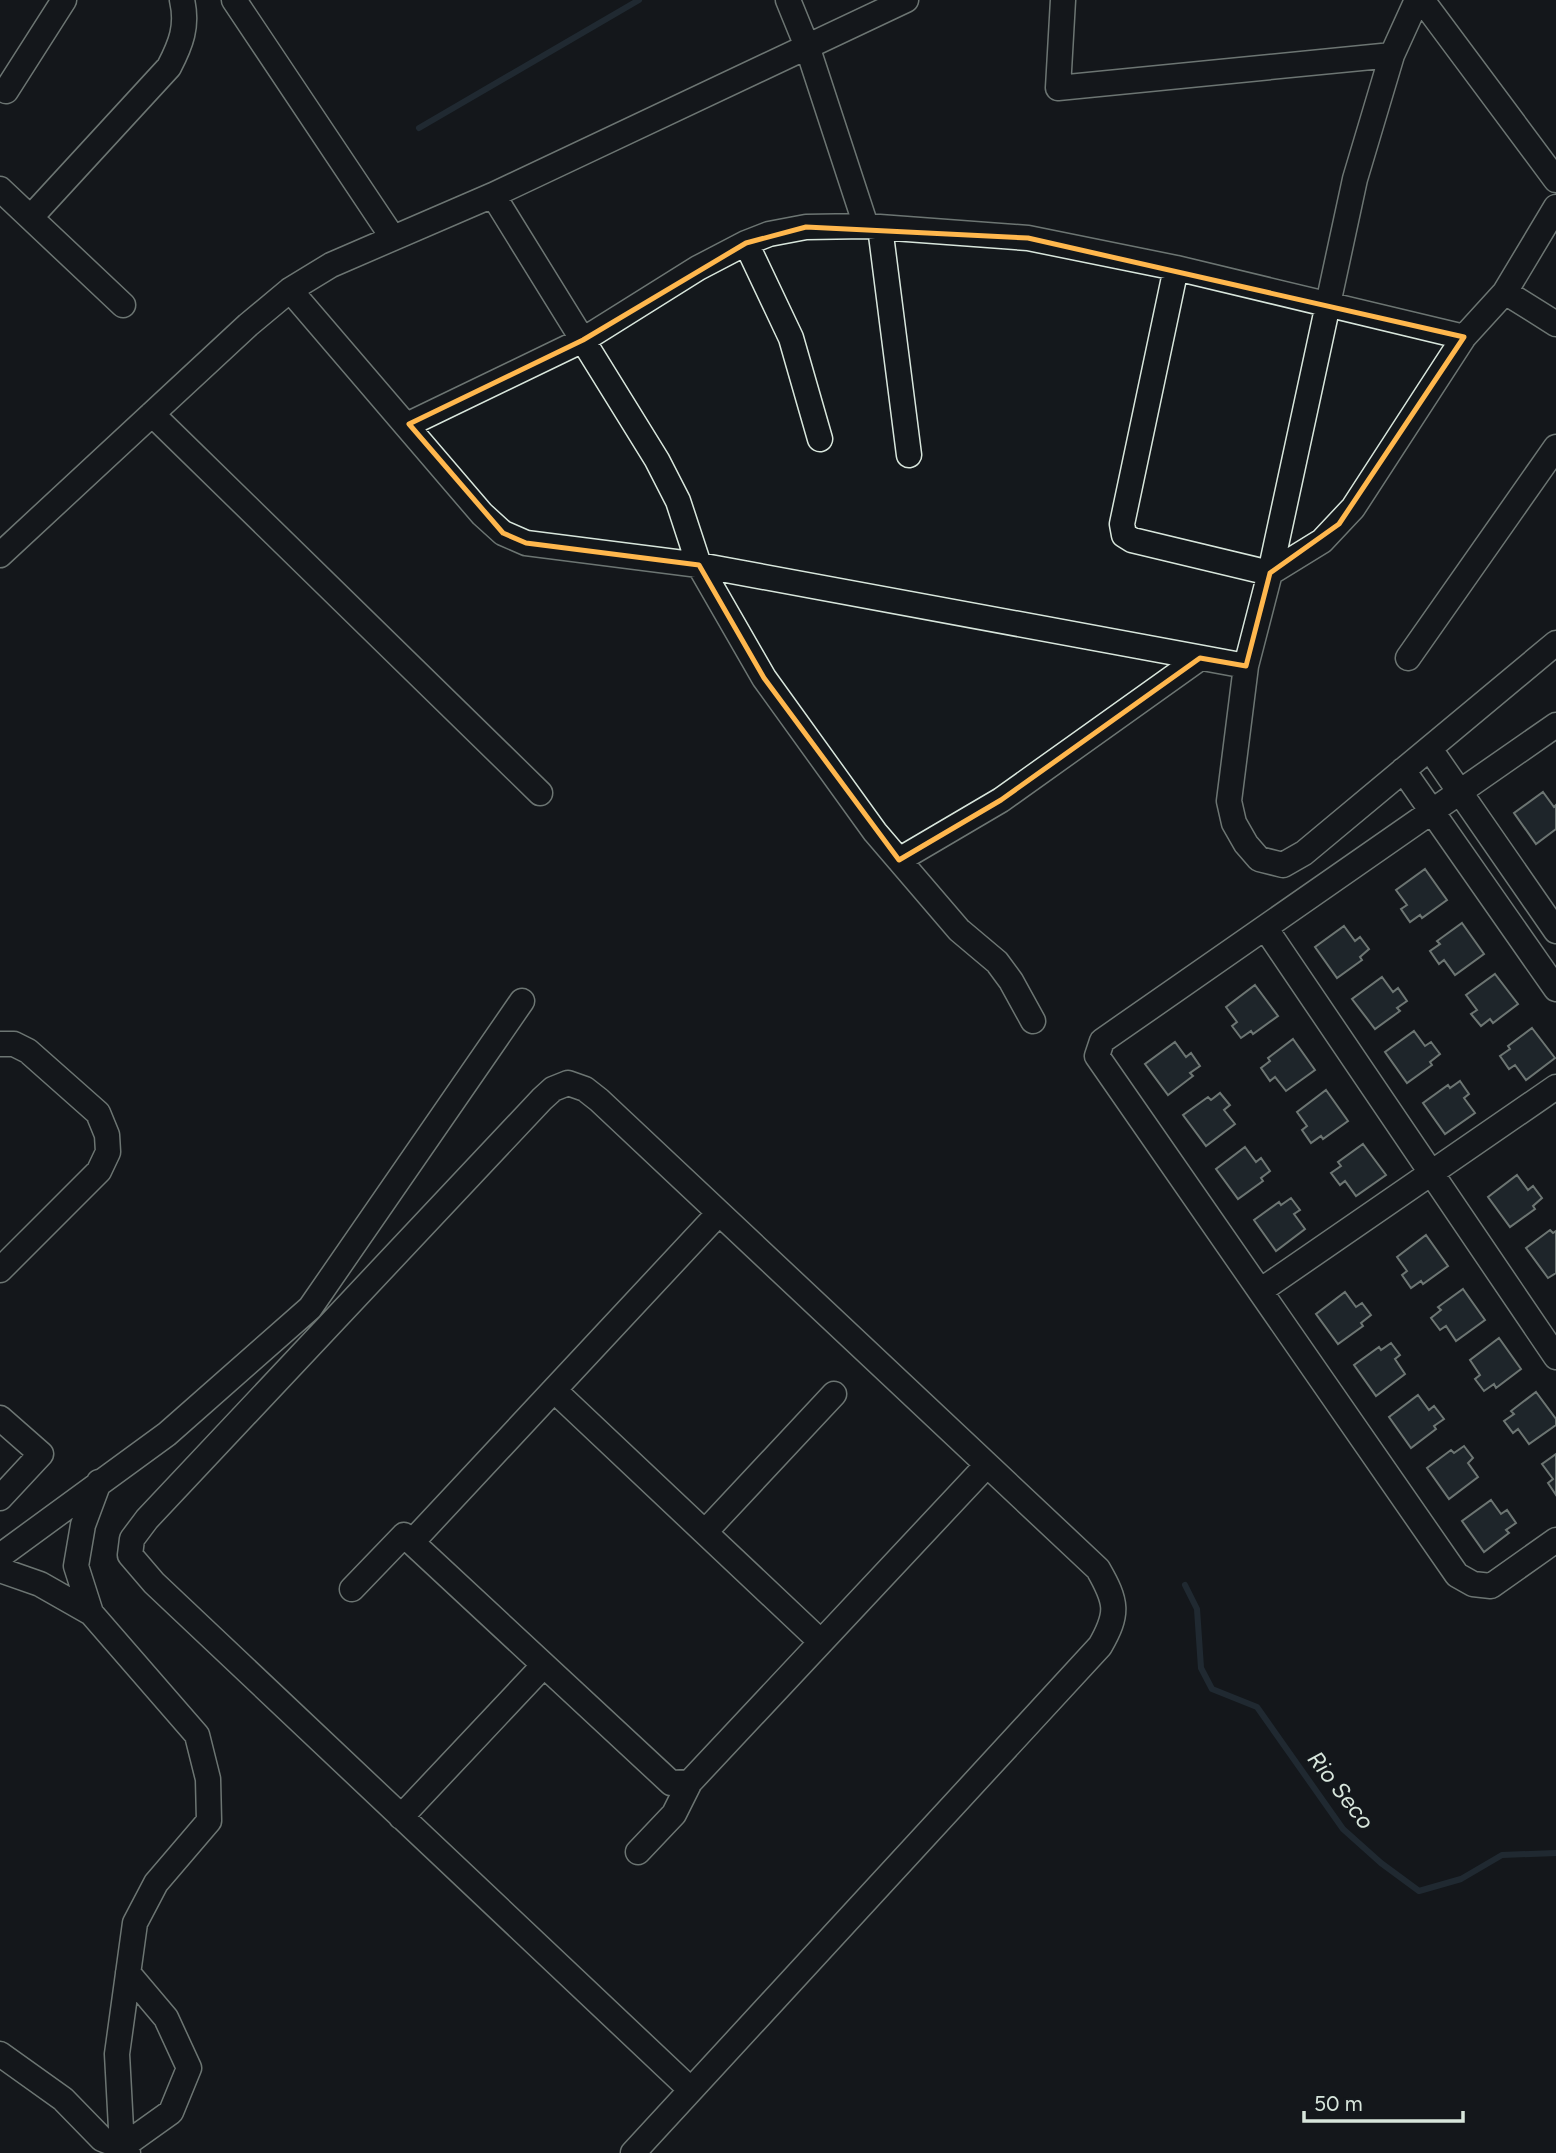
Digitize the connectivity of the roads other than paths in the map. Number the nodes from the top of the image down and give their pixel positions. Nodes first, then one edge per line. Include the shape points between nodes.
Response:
1 (64, 0) edge
2 (182, 0) edge
3 (234, 0) edge
4 (788, 0) edge
5 (906, 0) edge
6 (1063, 0) edge
7 (1419, 0) edge
8 (808, 49) junction
9 (1391, 55) junction
10 (5, 91) dead end
11 (1556, 180) edge
12 (0, 189) edge
13 (493, 195) junction
14 (1556, 207) edge
15 (31, 217) junction
16 (873, 227) junction
17 (393, 239) junction
18 (747, 243) junction
19 (1176, 268) junction
20 (290, 290) junction
21 (1505, 292) junction
22 (124, 305) dead end
23 (1326, 306) junction
24 (1556, 324) edge
25 (1464, 337) junction
26 (583, 340) junction
27 (152, 414) junction
28 (409, 424) junction
29 (820, 439) dead end
30 (1556, 447) edge
31 (909, 455) dead end
32 (0, 555) edge
33 (699, 565) junction
34 (1270, 573) junction
35 (1556, 643) edge
36 (1200, 658) junction
37 (1408, 658) dead end
38 (1246, 666) junction
39 (1556, 725) edge
40 (1430, 749) junction
41 (1403, 770) junction
42 (540, 793) dead end
43 (1460, 793) junction
44 (1432, 812) junction
45 (899, 860) junction
46 (1265, 929) junction
47 (1556, 931) edge
48 (1556, 989) edge
49 (522, 1001) dead end
50 (1033, 1021) dead end
51 (0, 1044) edge
52 (1556, 1087) edge
53 (1429, 1174) junction
54 (719, 1213) junction
55 (0, 1270) edge
56 (1260, 1291) junction
57 (1556, 1357) edge
58 (555, 1391) junction
59 (834, 1394) dead end
60 (0, 1418) edge
61 (987, 1465) junction
62 (99, 1482) junction
63 (0, 1498) edge
64 (705, 1532) junction
65 (1556, 1541) edge
66 (412, 1542) junction
67 (0, 1556) edge
68 (0, 1570) edge
69 (352, 1589) dead end
70 (91, 1613) junction
71 (820, 1641) junction
72 (544, 1665) junction
73 (690, 1782) junction
74 (401, 1817) junction
75 (638, 1852) dead end
76 (128, 1972) junction
77 (0, 2054) edge
78 (691, 2090) junction
79 (125, 2150) edge
80 (633, 2153) edge

1 - 10 street
2 - 15 street via 185,27 169,67
3 - 17 street
4 - 8 street
5 - 8 street
6 - 9 street via 1058,88
7 - 9 street
7 - 11 street
8 - 13 street
8 - 16 street
9 - 23 street via 1355,179
12 - 15 street
13 - 17 street
13 - 26 street
14 - 21 street
15 - 22 street
16 - 18 street via 806,227
16 - 19 street via 1028,238
16 - 31 street
17 - 20 street via 331,265
18 - 26 street
18 - 29 street via 791,338
19 - 23 street
19 - 34 street via 1122,524 1124,535
20 - 27 street
20 - 28 street
21 - 24 street
21 - 25 street
23 - 25 street
23 - 34 street
25 - 34 street via 1346,516 1322,541
26 - 28 street
26 - 33 street via 673,490
27 - 32 street
27 - 42 street
28 - 33 street via 503,533 526,543
30 - 37 street
33 - 36 street
33 - 45 street via 764,678
34 - 38 street
35 - 40 street
36 - 38 street
36 - 45 street via 1001,800
38 - 41 street via 1229,801 1234,823 1259,859 1283,865 1304,853
39 - 43 street
40 - 41 street
40 - 43 street
41 - 44 street
43 - 44 street
43 - 47 street
44 - 46 street
44 - 48 street
45 - 50 street via 959,930 997,962
46 - 53 street
46 - 56 street via 1102,1041 1097,1056
49 - 62 street via 310,1308 167,1434
51 - 55 street via 28,1051 98,1113 108,1152 99,1171
52 - 53 street
53 - 56 street
53 - 57 street
54 - 58 street
54 - 61 street
54 - 74 street via 585,1089 568,1083 553,1089 132,1539 130,1555 140,1569
56 - 65 street via 1457,1575 1473,1584 1491,1586
58 - 64 street
58 - 66 street
59 - 64 street
60 - 63 street via 41,1454
61 - 71 street
61 - 78 street via 1098,1569 1114,1597 1113,1623 1100,1646
62 - 67 street
62 - 70 street via 83,1525 76,1566
64 - 71 street
66 - 69 street via 404,1535
66 - 72 street
68 - 70 street via 40,1584
70 - 76 street via 197,1735 208,1779 209,1821 156,1883 135,1923
71 - 73 street
72 - 73 street via 671,1783
72 - 74 street
73 - 75 street via 674,1814
74 - 78 street
76 - 79 street via 117,2054
76 - 79 street via 166,2018 189,2068 171,2112
77 - 79 street via 63,2099 102,2138
78 - 80 street

